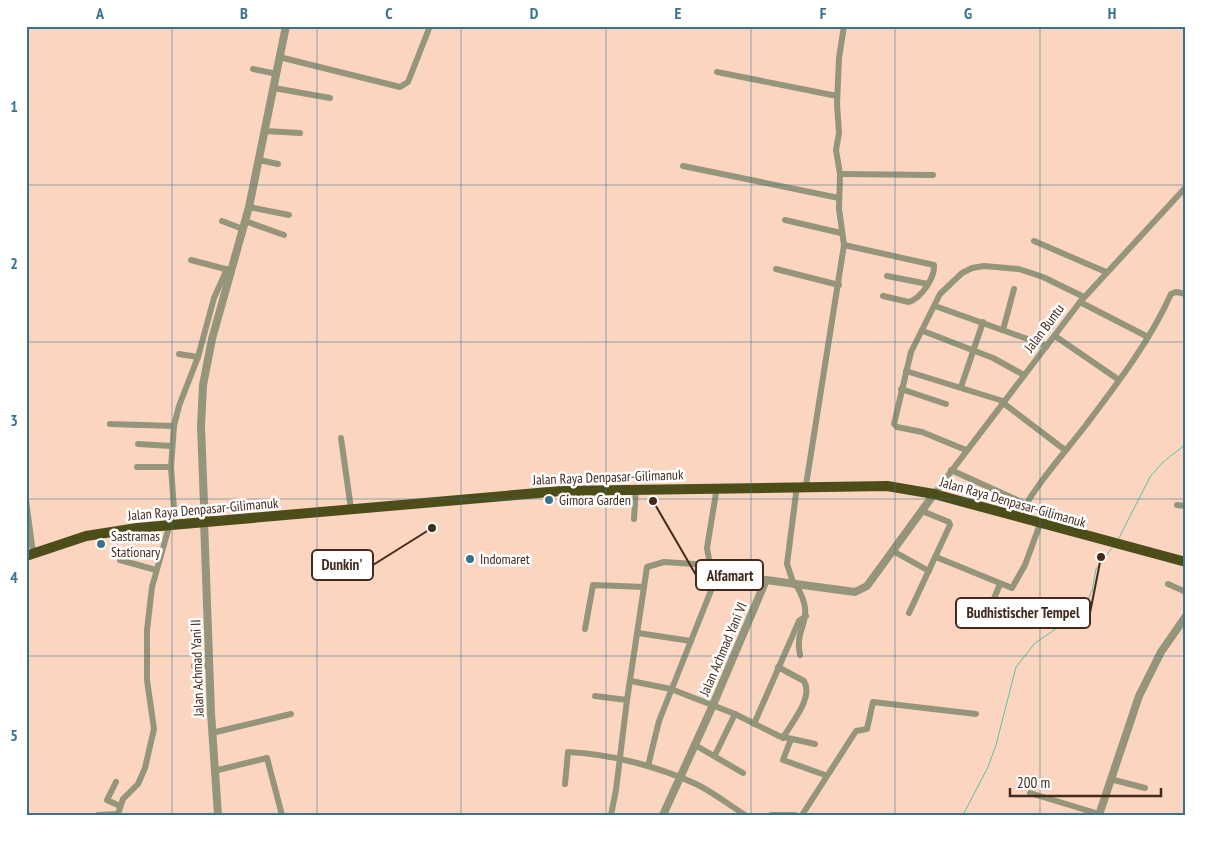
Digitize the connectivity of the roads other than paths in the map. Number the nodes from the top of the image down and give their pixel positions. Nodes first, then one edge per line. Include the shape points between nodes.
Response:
1 (286, 26) edge
2 (430, 26) edge
3 (844, 26) edge
4 (279, 57) junction
5 (253, 69) dead end
6 (717, 72) dead end
7 (276, 74) junction
8 (274, 88) junction
9 (837, 96) junction
10 (330, 98) dead end
11 (265, 130) junction
12 (300, 133) dead end
13 (259, 160) junction
14 (278, 164) dead end
15 (683, 166) dead end
16 (840, 174) junction
17 (933, 175) dead end
18 (1186, 187) edge
19 (839, 198) junction
20 (249, 207) junction
21 (289, 215) dead end
22 (785, 220) dead end
23 (222, 221) dead end
24 (244, 225) junction
25 (841, 233) junction
26 (284, 235) dead end
27 (1034, 241) dead end
28 (844, 246) junction
29 (190, 260) dead end
30 (776, 269) dead end
31 (229, 270) junction
32 (1106, 272) junction
33 (887, 276) dead end
34 (928, 284) junction
35 (839, 285) junction
36 (1014, 289) dead end
37 (1186, 294) edge
38 (883, 296) dead end
39 (1082, 299) junction
40 (934, 306) junction
41 (983, 322) junction
42 (205, 330) junction
43 (1003, 330) junction
44 (923, 331) junction
45 (214, 333) junction
46 (1055, 336) junction
47 (1148, 337) junction
48 (1047, 346) junction
49 (974, 352) junction
50 (179, 354) dead end
51 (198, 357) junction
52 (906, 371) junction
53 (1024, 375) junction
54 (1119, 380) junction
55 (961, 387) junction
56 (902, 389) junction
57 (1002, 402) junction
58 (946, 404) dead end
59 (110, 424) dead end
60 (174, 426) junction
61 (341, 438) dead end
62 (138, 444) dead end
63 (171, 446) junction
64 (966, 450) junction
65 (1065, 450) junction
66 (137, 467) dead end
67 (171, 467) junction
68 (951, 470) junction
69 (801, 485) junction
70 (717, 487) junction
71 (636, 488) junction
72 (934, 494) junction
73 (26, 500) edge
74 (204, 504) junction
75 (1026, 504) junction
76 (1176, 505) dead end
77 (1186, 506) edge
78 (351, 509) junction
79 (922, 511) junction
80 (1018, 518) junction
81 (634, 519) dead end
82 (203, 521) junction
83 (1040, 524) junction
84 (171, 526) junction
85 (893, 551) junction
86 (30, 554) edge
87 (936, 557) junction
88 (120, 560) dead end
89 (1186, 562) edge
90 (710, 566) junction
91 (720, 568) junction
92 (156, 570) junction
93 (929, 571) junction
94 (766, 580) junction
95 (1000, 584) junction
96 (1168, 584) dead end
97 (792, 585) junction
98 (644, 587) junction
99 (1186, 592) edge
100 (910, 613) dead end
101 (1186, 616) edge
102 (804, 617) junction
103 (984, 623) dead end
104 (585, 629) dead end
105 (638, 633) junction
106 (691, 641) junction
107 (800, 655) dead end
108 (194, 666) dead end
109 (210, 666) junction
110 (778, 667) junction
111 (631, 681) junction
112 (671, 689) junction
113 (595, 696) dead end
114 (626, 700) junction
115 (714, 705) junction
116 (291, 714) dead end
117 (735, 714) junction
118 (976, 714) dead end
119 (754, 724) junction
120 (212, 733) junction
121 (783, 738) junction
122 (791, 739) junction
123 (816, 744) dead end
124 (695, 745) junction
125 (715, 755) junction
126 (619, 759) junction
127 (648, 766) junction
128 (214, 771) junction
129 (743, 773) dead end
130 (826, 776) junction
131 (681, 778) junction
132 (1110, 779) junction
133 (116, 782) dead end
134 (566, 784) dead end
135 (1144, 788) dead end
136 (1030, 793) dead end
137 (120, 806) junction
138 (1099, 814) edge
139 (98, 815) edge
140 (218, 815) edge
141 (282, 815) edge
142 (610, 815) edge
143 (663, 815) edge
144 (745, 815) edge
145 (770, 815) edge
146 (795, 815) edge
147 (802, 815) edge

1 - 4 street
2 - 4 street via 408,82 403,86 384,85
3 - 9 street
4 - 7 street
5 - 7 street
6 - 9 street
7 - 8 street
8 - 10 street
8 - 11 street
9 - 16 street via 840,133 836,150
11 - 12 street
11 - 13 street
13 - 14 street
13 - 20 street
15 - 19 street
16 - 17 street
16 - 19 street
18 - 32 street, Jalan Buntu
19 - 25 street
20 - 21 street
20 - 24 street
22 - 25 street
23 - 24 street
24 - 26 street
24 - 31 street
25 - 28 street
27 - 32 street
28 - 34 street via 932,264 934,268
28 - 35 street
29 - 31 street
30 - 35 street
31 - 42 street via 218,288
31 - 45 street
32 - 39 street, Jalan Buntu
33 - 34 street
34 - 38 street via 911,302
35 - 69 street
36 - 43 street
37 - 47 street via 1171,294
39 - 40 street via 1029,272 984,266 962,273 940,294
39 - 46 street, Jalan Buntu
39 - 47 street
40 - 41 street
40 - 44 street
41 - 43 street
41 - 49 street
42 - 45 street
42 - 51 street
43 - 48 street
44 - 49 street
44 - 52 street via 911,352
45 - 74 street via 203,385
46 - 48 street, Jalan Buntu
46 - 54 street
47 - 54 street
48 - 53 street, Jalan Buntu
49 - 53 street
49 - 55 street
50 - 51 street
51 - 60 street
52 - 55 street
52 - 56 street
53 - 57 street, Jalan Buntu
54 - 65 street
55 - 57 street
56 - 58 street
56 - 64 street via 895,426 922,432
57 - 64 street, Jalan Buntu
57 - 65 street
59 - 60 street
60 - 63 street
61 - 78 street
62 - 63 street
63 - 67 street
64 - 68 street, Jalan Buntu
65 - 75 street
66 - 67 street
67 - 84 street via 175,500
68 - 72 street, Jalan Buntu
68 - 75 street
69 - 70 highway, Jalan Raya Denpasar-Gilimanuk
69 - 72 highway, Jalan Raya Denpasar-Gilimanuk via 886,486
69 - 97 street via 787,564
70 - 71 highway, Jalan Raya Denpasar-Gilimanuk
70 - 90 street via 707,548
71 - 78 highway, Jalan Raya Denpasar-Gilimanuk via 552,491
71 - 81 street
72 - 79 street
72 - 80 highway, Jalan Raya Denpasar-Gilimanuk
73 - 86 street via 32,546
74 - 82 street
74 - 82 street
75 - 80 street
76 - 77 street
78 - 82 highway, Jalan Raya Denpasar-Gilimanuk
79 - 85 street
79 - 87 street via 950,524
80 - 83 highway, Jalan Raya Denpasar-Gilimanuk
82 - 84 highway, Jalan Raya Denpasar-Gilimanuk
82 - 109 street, Jalan Achmad Yani II
83 - 89 highway, Jalan Raya Denpasar-Gilimanuk
83 - 95 street via 1014,586 1010,588
84 - 86 highway, Jalan Raya Denpasar-Gilimanuk via 86,536
84 - 92 street
85 - 93 street
85 - 97 street via 862,590
87 - 93 street
87 - 95 street
88 - 92 street
90 - 91 street
90 - 98 street via 654,563 647,567
91 - 94 street
91 - 106 street
92 - 137 street via 147,630 147,680 153,734 138,784
93 - 100 street
94 - 97 street
94 - 115 street, Jalan Achmad Yani VI
95 - 103 street
96 - 99 street
97 - 102 street via 803,596
98 - 104 street via 593,585
98 - 105 street
101 - 132 street via 1149,672
102 - 107 street
102 - 110 street
105 - 106 street
105 - 111 street
106 - 112 street
108 - 109 street
109 - 120 street, Jalan Achmad Yani II
110 - 119 street
110 - 121 street via 804,681 807,689
111 - 112 street
111 - 114 street
112 - 115 street
112 - 127 street
113 - 114 street
114 - 126 street
115 - 117 street
115 - 124 street, Jalan Achmad Yani VI
116 - 120 street
117 - 119 street
117 - 125 street
118 - 130 street via 873,702 867,729 856,731
119 - 121 street
120 - 128 street, Jalan Achmad Yani II
121 - 122 street
122 - 123 street
122 - 130 street via 784,760
124 - 125 street
124 - 131 street, Jalan Achmad Yani VI
125 - 129 street
126 - 127 street
126 - 134 street via 568,752
126 - 142 street
127 - 131 street
128 - 140 street, Jalan Achmad Yani II
128 - 141 street via 267,758
130 - 147 street
131 - 143 street, Jalan Achmad Yani VI
131 - 144 street via 697,784
132 - 135 street
132 - 138 street
133 - 137 street via 107,800
136 - 138 street
137 - 139 street via 118,814
145 - 146 street

